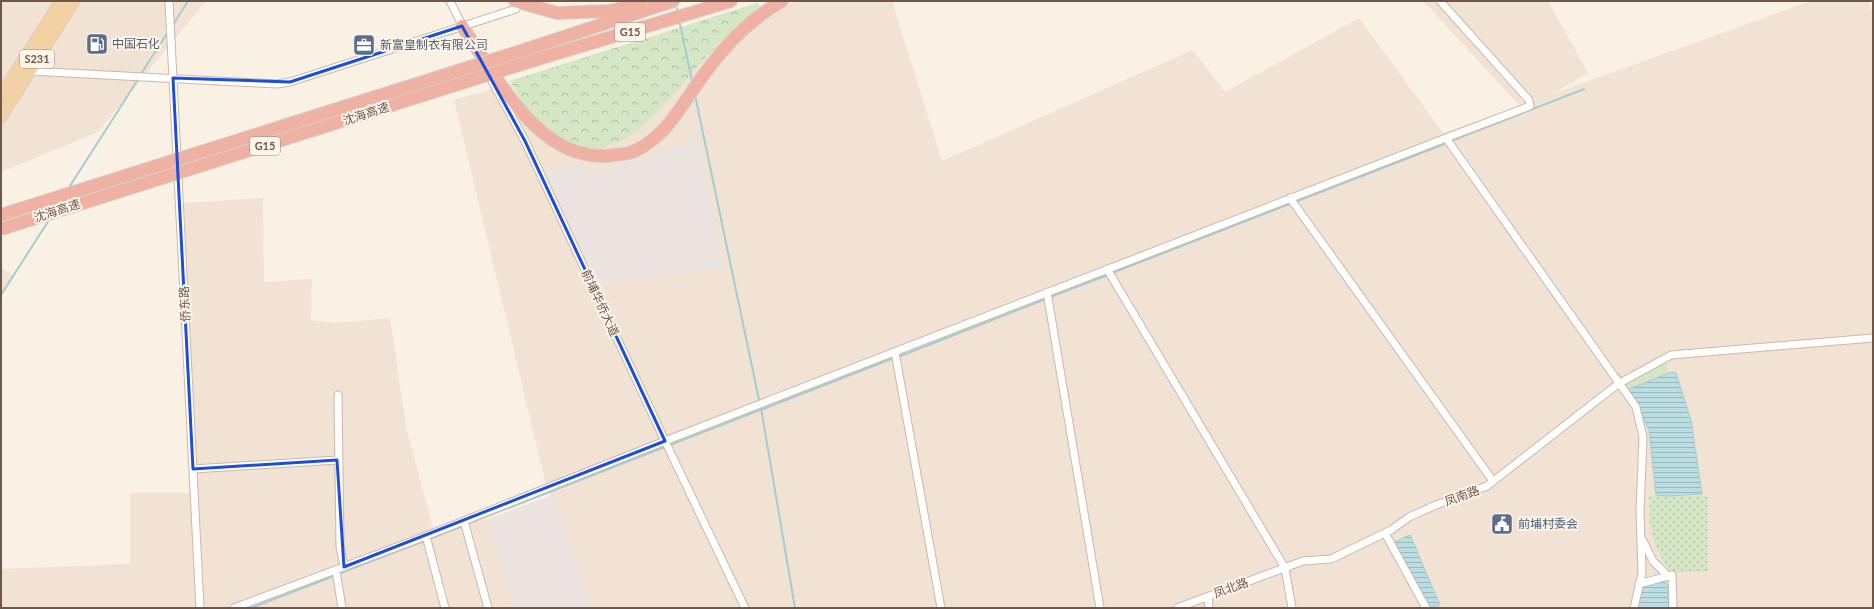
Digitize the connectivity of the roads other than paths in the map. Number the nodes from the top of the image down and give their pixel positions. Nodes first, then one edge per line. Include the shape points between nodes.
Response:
1 (61, 1) edge
2 (74, 1) edge
3 (169, 1) edge
4 (450, 1) edge
5 (654, 1) edge
6 (673, 1) edge
7 (731, 1) edge
8 (782, 1) edge
9 (1440, 1) edge
10 (515, 5) edge
11 (462, 26) junction
12 (30, 71) junction
13 (173, 78) junction
14 (1, 95) edge
15 (1, 117) edge
16 (1448, 141) junction
17 (1292, 201) junction
18 (1, 215) edge
19 (1, 229) edge
20 (1109, 272) junction
21 (1048, 296) junction
22 (1873, 338) edge
23 (895, 355) junction
24 (1618, 384) junction
25 (338, 396) dead end
26 (666, 444) junction
27 (337, 460) junction
28 (193, 469) junction
29 (1493, 481) junction
30 (465, 523) junction
31 (1385, 533) junction
32 (1640, 533) junction
33 (427, 538) junction
34 (344, 567) junction
35 (1285, 568) junction
36 (336, 573) junction
37 (1667, 575) dead end
38 (1639, 584) junction
39 (1208, 597) junction
40 (200, 608) edge
41 (234, 608) edge
42 (342, 608) edge
43 (445, 608) edge
44 (488, 608) edge
45 (745, 608) edge
46 (941, 608) edge
47 (1100, 608) edge
48 (1177, 608) edge
49 (1209, 608) edge
50 (1292, 608) edge
51 (1426, 608) edge
52 (1634, 608) edge
53 (1673, 608) edge

1 - 14 main road, S231
2 - 12 main road, S231
3 - 13 street, 侨东路
4 - 11 street, 前埔华侨大道
5 - 10 highway via 610,11 557,13
6 - 18 highway, 沈海高速 / G15, bridge
7 - 19 highway, 沈海高速 / G15, bridge via 528,62
8 - 11 highway via 768,9 737,36 705,72 664,130 632,153 606,156 575,152 554,143 522,115
9 - 16 street via 1529,100 1530,106
10 - 11 street
11 - 13 street via 290,82 277,84
11 - 26 street, 前埔华侨大道 via 525,141
12 - 13 street
12 - 15 main road, S231
13 - 28 street, 侨东路
16 - 17 street
16 - 24 street
17 - 20 street
17 - 29 street
20 - 21 street
20 - 35 street
21 - 23 street
21 - 47 street
22 - 24 street, 凤南路 via 1671,355
23 - 26 street
23 - 46 street
24 - 29 street, 凤南路
24 - 32 street via 1636,407 1643,437
25 - 27 street
26 - 30 street
26 - 45 street, 前埔华侨大道
27 - 28 street
27 - 34 street via 340,546
28 - 40 street, 侨东路
29 - 31 street, 凤南路 via 1409,517
30 - 33 street
30 - 44 street
31 - 35 street, 凤南路 via 1330,559 1303,561
31 - 51 street
32 - 37 street via 1644,547 1653,561
32 - 38 street via 1642,573
33 - 34 street
33 - 43 street
34 - 36 street
35 - 39 street, 凤北路
35 - 50 street
36 - 41 street
36 - 42 street
38 - 52 street
38 - 53 street via 1672,575
39 - 48 street, 凤北路
39 - 49 street

